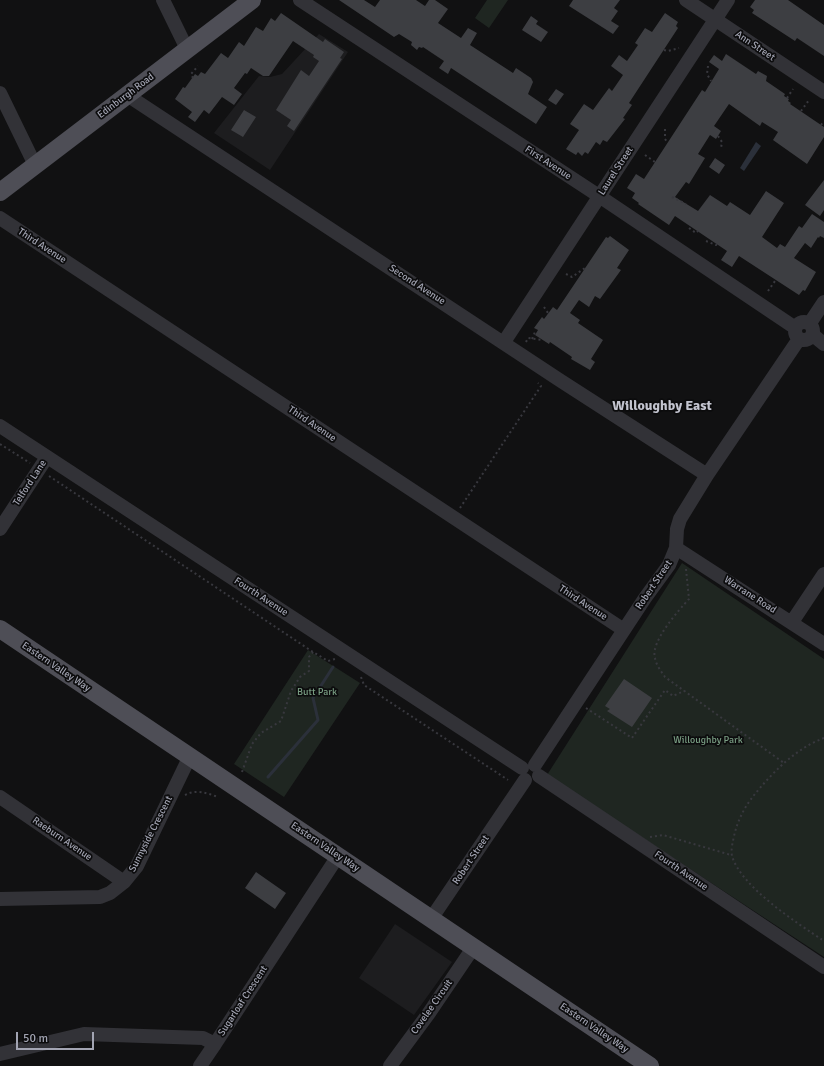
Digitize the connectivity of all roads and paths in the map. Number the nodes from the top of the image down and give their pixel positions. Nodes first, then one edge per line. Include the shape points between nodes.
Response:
1 (163, 0) edge
2 (252, 0) edge
3 (300, 0) edge
4 (686, 0) edge
5 (728, 0) edge
6 (715, 20) junction
7 (679, 48) dead end
8 (187, 49) junction
9 (664, 50) dead end
10 (198, 66) dead end
11 (708, 66) dead end
12 (193, 78) dead end
13 (711, 81) dead end
14 (793, 90) dead end
15 (824, 92) edge
16 (0, 93) edge
17 (127, 95) junction
18 (787, 98) dead end
19 (809, 100) dead end
20 (801, 111) dead end
21 (824, 121) edge
22 (821, 125) dead end
23 (665, 129) dead end
24 (718, 136) dead end
25 (668, 143) dead end
26 (721, 148) dead end
27 (645, 155) dead end
28 (655, 162) dead end
29 (35, 165) junction
30 (0, 192) edge
31 (599, 197) junction
32 (672, 197) dead end
33 (686, 204) dead end
34 (0, 218) edge
35 (689, 228) dead end
36 (698, 231) dead end
37 (706, 241) dead end
38 (717, 244) dead end
39 (584, 268) dead end
40 (566, 274) dead end
41 (775, 281) dead end
42 (768, 291) dead end
43 (824, 302) edge
44 (544, 307) dead end
45 (548, 313) dead end
46 (534, 330) dead end
47 (804, 331) junction
48 (532, 339) junction
49 (543, 340) dead end
50 (504, 342) junction
51 (526, 342) dead end
52 (824, 344) edge
53 (538, 383) dead end
54 (0, 426) edge
55 (0, 444) edge
56 (48, 457) junction
57 (39, 469) junction
58 (708, 475) junction
59 (453, 518) junction
60 (0, 529) edge
61 (676, 548) junction
62 (686, 563) dead end
63 (824, 574) edge
64 (792, 622) junction
65 (0, 629) edge
66 (624, 630) junction
67 (824, 644) edge
68 (313, 652) junction
69 (335, 659) dead end
70 (361, 676) dead end
71 (684, 691) junction
72 (577, 702) junction
73 (824, 738) edge
74 (190, 756) junction
75 (784, 763) junction
76 (242, 772) dead end
77 (530, 772) junction
78 (508, 780) dead end
79 (0, 797) edge
80 (182, 797) dead end
81 (218, 797) dead end
82 (638, 843) junction
83 (732, 855) junction
84 (338, 856) junction
85 (124, 882) junction
86 (0, 899) edge
87 (431, 919) junction
88 (824, 941) edge
89 (473, 948) junction
90 (824, 967) edge
91 (215, 1044) junction
92 (0, 1054) edge
93 (200, 1066) edge
94 (390, 1066) edge
95 (650, 1066) edge

1 - 8 street
2 - 8 main road, Edinburgh Road
3 - 31 street, First Avenue
4 - 6 street, Ann Street
5 - 6 street, Laurel Street
6 - 15 street, Ann Street
6 - 31 street, Laurel Street
7 - 9 path
8 - 17 main road, Edinburgh Road
10 - 12 path via 191,74
11 - 13 path via 707,74
14 - 18 path
16 - 29 street
17 - 29 main road, Edinburgh Road
17 - 50 street, Second Avenue
19 - 20 path
21 - 22 path
23 - 25 path
24 - 26 path via 722,142
27 - 28 path
29 - 30 main road, Edinburgh Road
31 - 47 street, First Avenue via 791,326
31 - 50 street, Laurel Street
32 - 33 path
34 - 59 street, Third Avenue
35 - 36 path
37 - 38 path
39 - 40 path via 572,277
41 - 42 path
43 - 47 street, Robert Street
44 - 45 path
46 - 48 path
47 - 52 street, First Avenue
47 - 58 street, Robert Street
48 - 49 path
48 - 51 path via 528,338
50 - 58 street, Second Avenue
53 - 59 path via 541,386
54 - 56 street, Fourth Avenue
55 - 57 path
56 - 57 street, Telford Lane
56 - 77 street, Fourth Avenue
57 - 60 street, Telford Lane
57 - 68 path
58 - 61 street, Robert Street via 680,519
59 - 66 street, Third Avenue
61 - 64 street, Warrane Road
61 - 66 street, Robert Street via 669,566
62 - 71 path via 689,598 657,642 654,656 665,677
63 - 64 street
64 - 67 street, Warrane Road
65 - 74 main road, Eastern Valley Way
66 - 72 street, Robert Street
68 - 69 path via 328,661
68 - 76 path via 309,657 309,671 291,690 281,721 261,734 252,744
70 - 78 path via 364,685
71 - 72 path via 673,696 665,690 632,738
71 - 75 path
72 - 77 street, Robert Street
73 - 75 path
74 - 84 main road, Eastern Valley Way
74 - 85 street, Sunnyside Crescent via 137,866
75 - 83 path via 774,770 741,813 736,825
77 - 82 street, Fourth Avenue
77 - 87 street, Robert Street
79 - 85 street, Raeburn Avenue
80 - 81 path via 191,792 204,792
82 - 83 path via 651,836 663,835
82 - 90 street, Fourth Avenue
83 - 88 path via 741,873 757,892
84 - 87 main road, Eastern Valley Way
84 - 91 street, Sugarloaf Crescent
85 - 86 street, Sunnyside Crescent via 100,897
87 - 89 main road, Eastern Valley Way
89 - 94 street, Covelee Circuit
89 - 95 main road, Eastern Valley Way
91 - 92 street, Sugarloaf Crescent via 203,1038 84,1034
91 - 93 street

